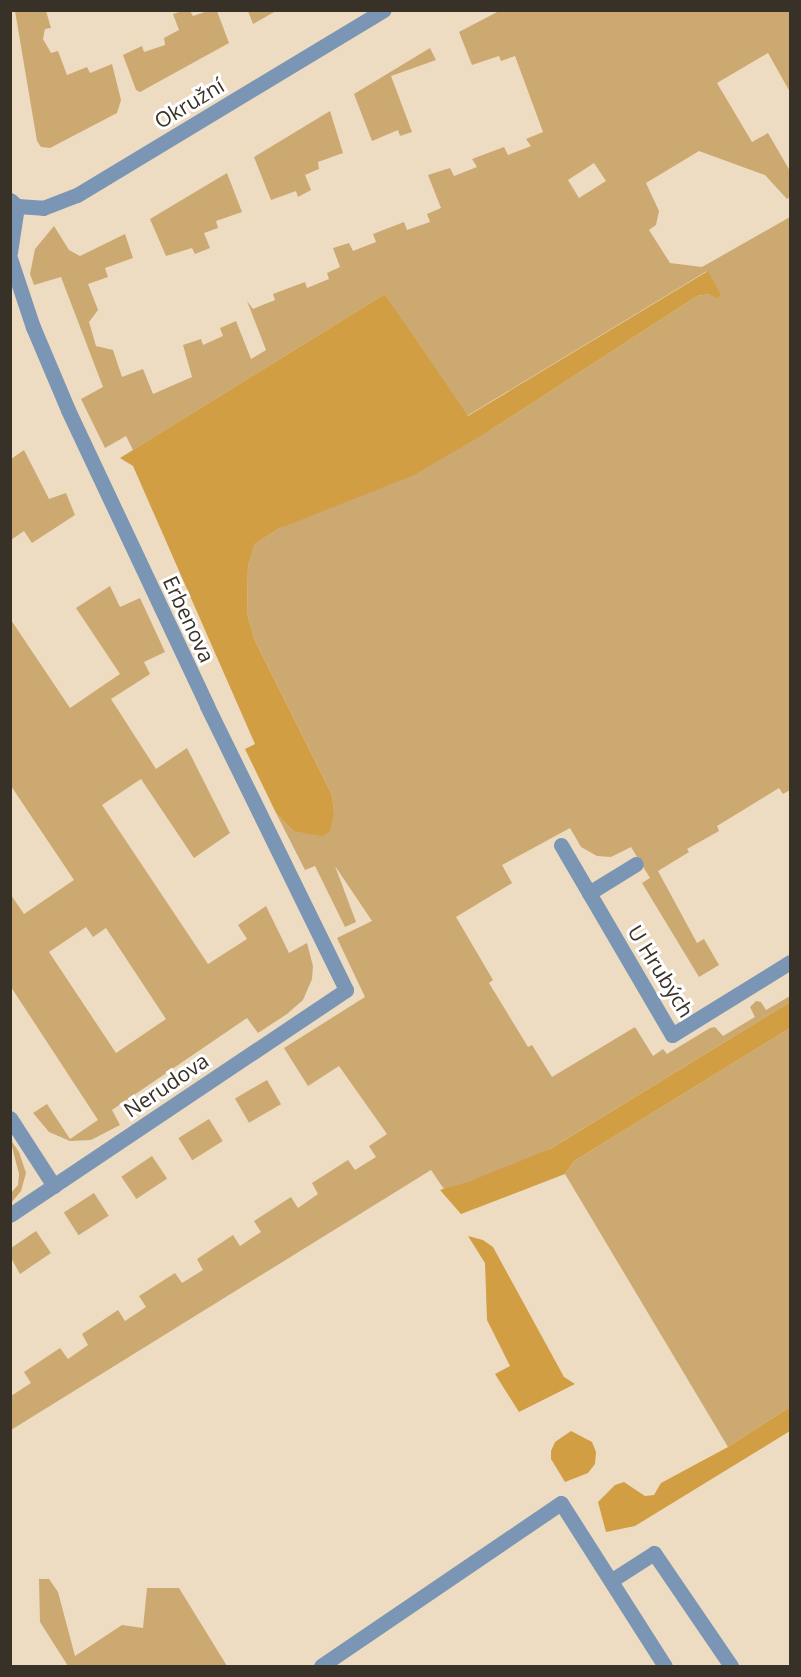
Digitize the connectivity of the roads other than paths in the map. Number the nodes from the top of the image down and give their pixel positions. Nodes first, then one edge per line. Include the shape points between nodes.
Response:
1 (384, 10) edge
2 (14, 203) edge
3 (10, 252) edge
4 (10, 258) edge
5 (561, 845) dead end
6 (636, 864) dead end
7 (589, 893) junction
8 (790, 962) edge
9 (346, 990) joint
10 (10, 1118) edge
11 (54, 1186) junction
12 (10, 1215) edge
13 (612, 1580) junction
14 (321, 1666) edge
15 (665, 1666) edge
16 (731, 1666) edge

1 - 2 street, Okružní via 77,195 43,208
2 - 3 street
4 - 9 street, Erbenova via 33,327 68,410
5 - 7 street, U Hrubých
6 - 7 street
7 - 8 street, U Hrubých via 672,1035
9 - 11 street, Nerudova
10 - 11 street
11 - 12 street, Nerudova
13 - 14 street via 561,1503
13 - 15 street
13 - 16 street via 654,1553

